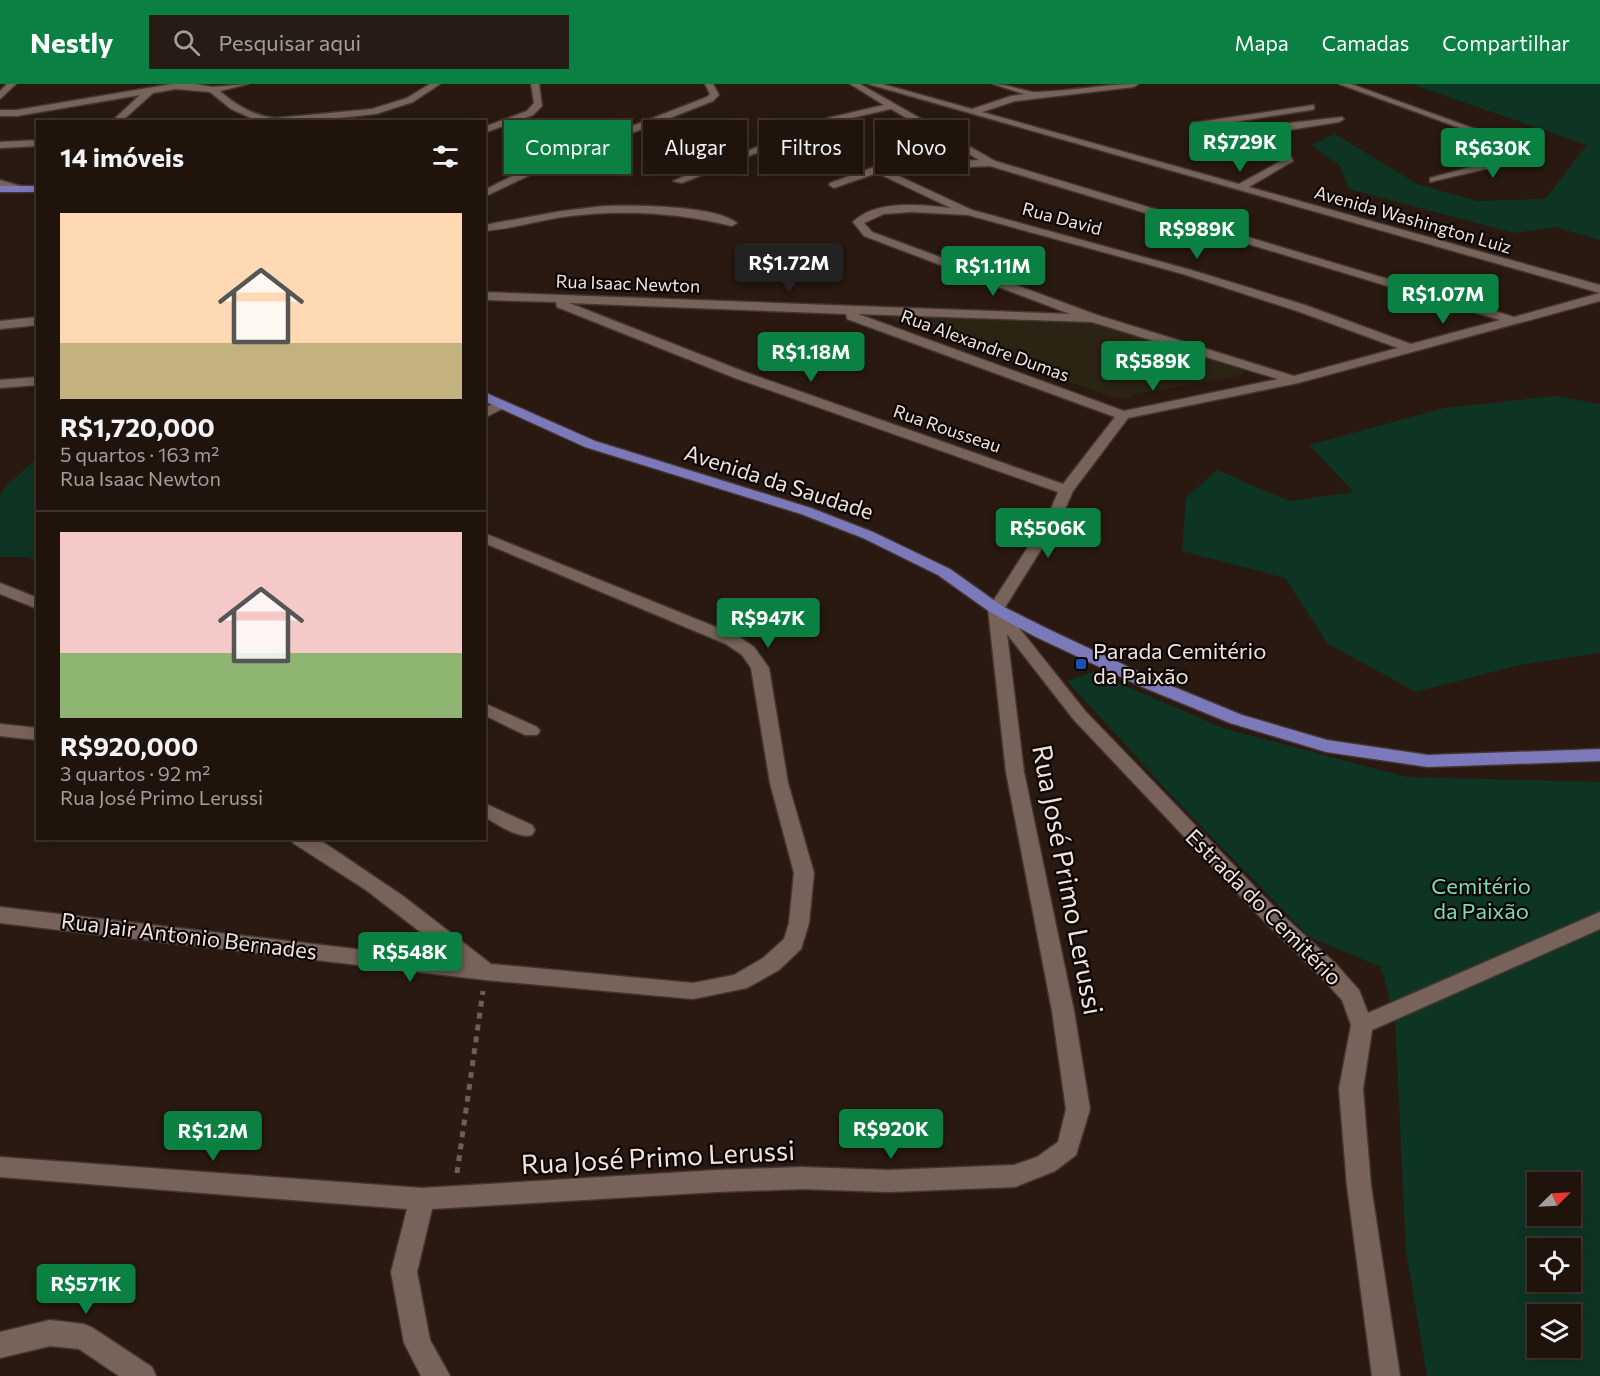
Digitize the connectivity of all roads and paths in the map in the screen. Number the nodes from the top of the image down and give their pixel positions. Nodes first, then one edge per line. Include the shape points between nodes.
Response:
1 (12, 84) edge
2 (244, 84) edge
3 (436, 84) edge
4 (535, 84) edge
5 (709, 84) edge
6 (854, 84) edge
7 (872, 84) edge
8 (997, 84) edge
9 (1134, 84) edge
10 (1343, 84) edge
11 (153, 88) junction
12 (213, 90) junction
13 (1038, 95) junction
14 (0, 96) edge
15 (893, 106) junction
16 (1311, 106) dead end
17 (973, 112) junction
18 (0, 113) edge
19 (1340, 119) dead end
20 (116, 120) edge
21 (260, 120) edge
22 (287, 120) edge
23 (486, 129) edge
24 (1234, 137) junction
25 (36, 143) edge
26 (0, 145) edge
27 (968, 163) edge
28 (991, 163) junction
29 (875, 170) edge
30 (888, 174) edge
31 (1434, 180) dead end
32 (678, 181) dead end
33 (0, 183) edge
34 (834, 185) dead end
35 (1240, 188) junction
36 (0, 189) edge
37 (20, 189) junction
38 (36, 189) edge
39 (486, 193) edge
40 (968, 212) junction
41 (732, 224) dead end
42 (486, 228) edge
43 (1600, 289) edge
44 (486, 296) edge
45 (1600, 297) edge
46 (547, 298) junction
47 (835, 310) junction
48 (1093, 318) junction
49 (36, 321) edge
50 (1516, 321) junction
51 (0, 325) edge
52 (1413, 349) junction
53 (1293, 380) junction
54 (36, 381) edge
55 (0, 384) edge
56 (486, 397) edge
57 (499, 405) junction
58 (486, 413) edge
59 (1123, 415) junction
60 (1066, 490) junction
61 (486, 538) edge
62 (0, 588) edge
63 (36, 603) edge
64 (996, 609) junction
65 (486, 709) edge
66 (0, 729) edge
67 (531, 731) dead end
68 (36, 734) edge
69 (1600, 755) edge
70 (486, 810) edge
71 (525, 830) dead end
72 (303, 840) edge
73 (0, 915) edge
74 (1600, 920) edge
75 (486, 972) junction
76 (1362, 1025) junction
77 (0, 1167) edge
78 (422, 1198) junction
79 (453, 1198) junction
80 (3, 1343) edge
81 (142, 1376) edge
82 (436, 1376) edge
83 (1386, 1376) edge

1 - 14 street
2 - 12 street
3 - 22 street via 410,100 373,112
4 - 23 street via 539,104 530,114
5 - 39 street via 714,95 710,99 549,162
6 - 15 street
7 - 17 street, Avenida Washington Luiz
8 - 13 street
9 - 13 street
10 - 31 street via 1531,151 1529,156
11 - 12 street via 192,86
11 - 18 street
11 - 20 street
12 - 21 street
13 - 17 street via 1014,98
15 - 28 street
15 - 32 street via 831,120
16 - 24 street via 1195,125
17 - 35 street, Avenida Washington Luiz
19 - 24 street
24 - 35 street via 1276,150 1287,156 1288,161
25 - 26 street
27 - 28 street
28 - 50 street
29 - 34 street
30 - 40 street, Rua David
33 - 37 street
35 - 43 street, Avenida Washington Luiz
36 - 37 main road
37 - 38 main road
40 - 48 street via 888,209 858,222 868,234
40 - 52 street, Rua David via 1187,272
41 - 42 street via 662,210 611,210
44 - 46 street, Rua Isaac Newton
45 - 50 street
46 - 47 street, Rua Isaac Newton
46 - 60 street, Rua Rousseau via 740,375
47 - 48 street, Rua Isaac Newton
47 - 59 street, Rua Alexandre Dumas
48 - 53 street
49 - 51 street
50 - 52 street
52 - 53 street
53 - 59 street
54 - 55 street
56 - 57 main road, Avenida da Saudade
57 - 58 street
57 - 64 main road, Avenida da Saudade via 590,444 806,511 868,535 944,572
59 - 60 street
60 - 64 street via 1055,516
61 - 75 street, Rua Jair Antonio Bernades via 712,631 748,651 760,668 779,783 804,873 794,943 771,964 739,982 693,991
62 - 63 street
64 - 69 main road, Avenida da Saudade via 1166,690 1236,719 1326,746 1428,761
64 - 76 street, Estrada do Cemitério via 1080,716 1351,996
64 - 79 street, Rua José Primo Lerussi via 1015,772 1063,1011 1078,1109 1068,1148 1046,1164 1016,1176 717,1181
65 - 67 street
66 - 68 street
70 - 71 street
72 - 75 street via 423,920
73 - 75 street, Rua Jair Antonio Bernades
74 - 76 street
75 - 79 path
76 - 83 street via 1351,1089 1359,1186
77 - 78 street, Rua José Primo Lerussi
78 - 79 street, Rua José Primo Lerussi
78 - 82 street via 404,1272 417,1343
80 - 81 street via 50,1333 84,1337

